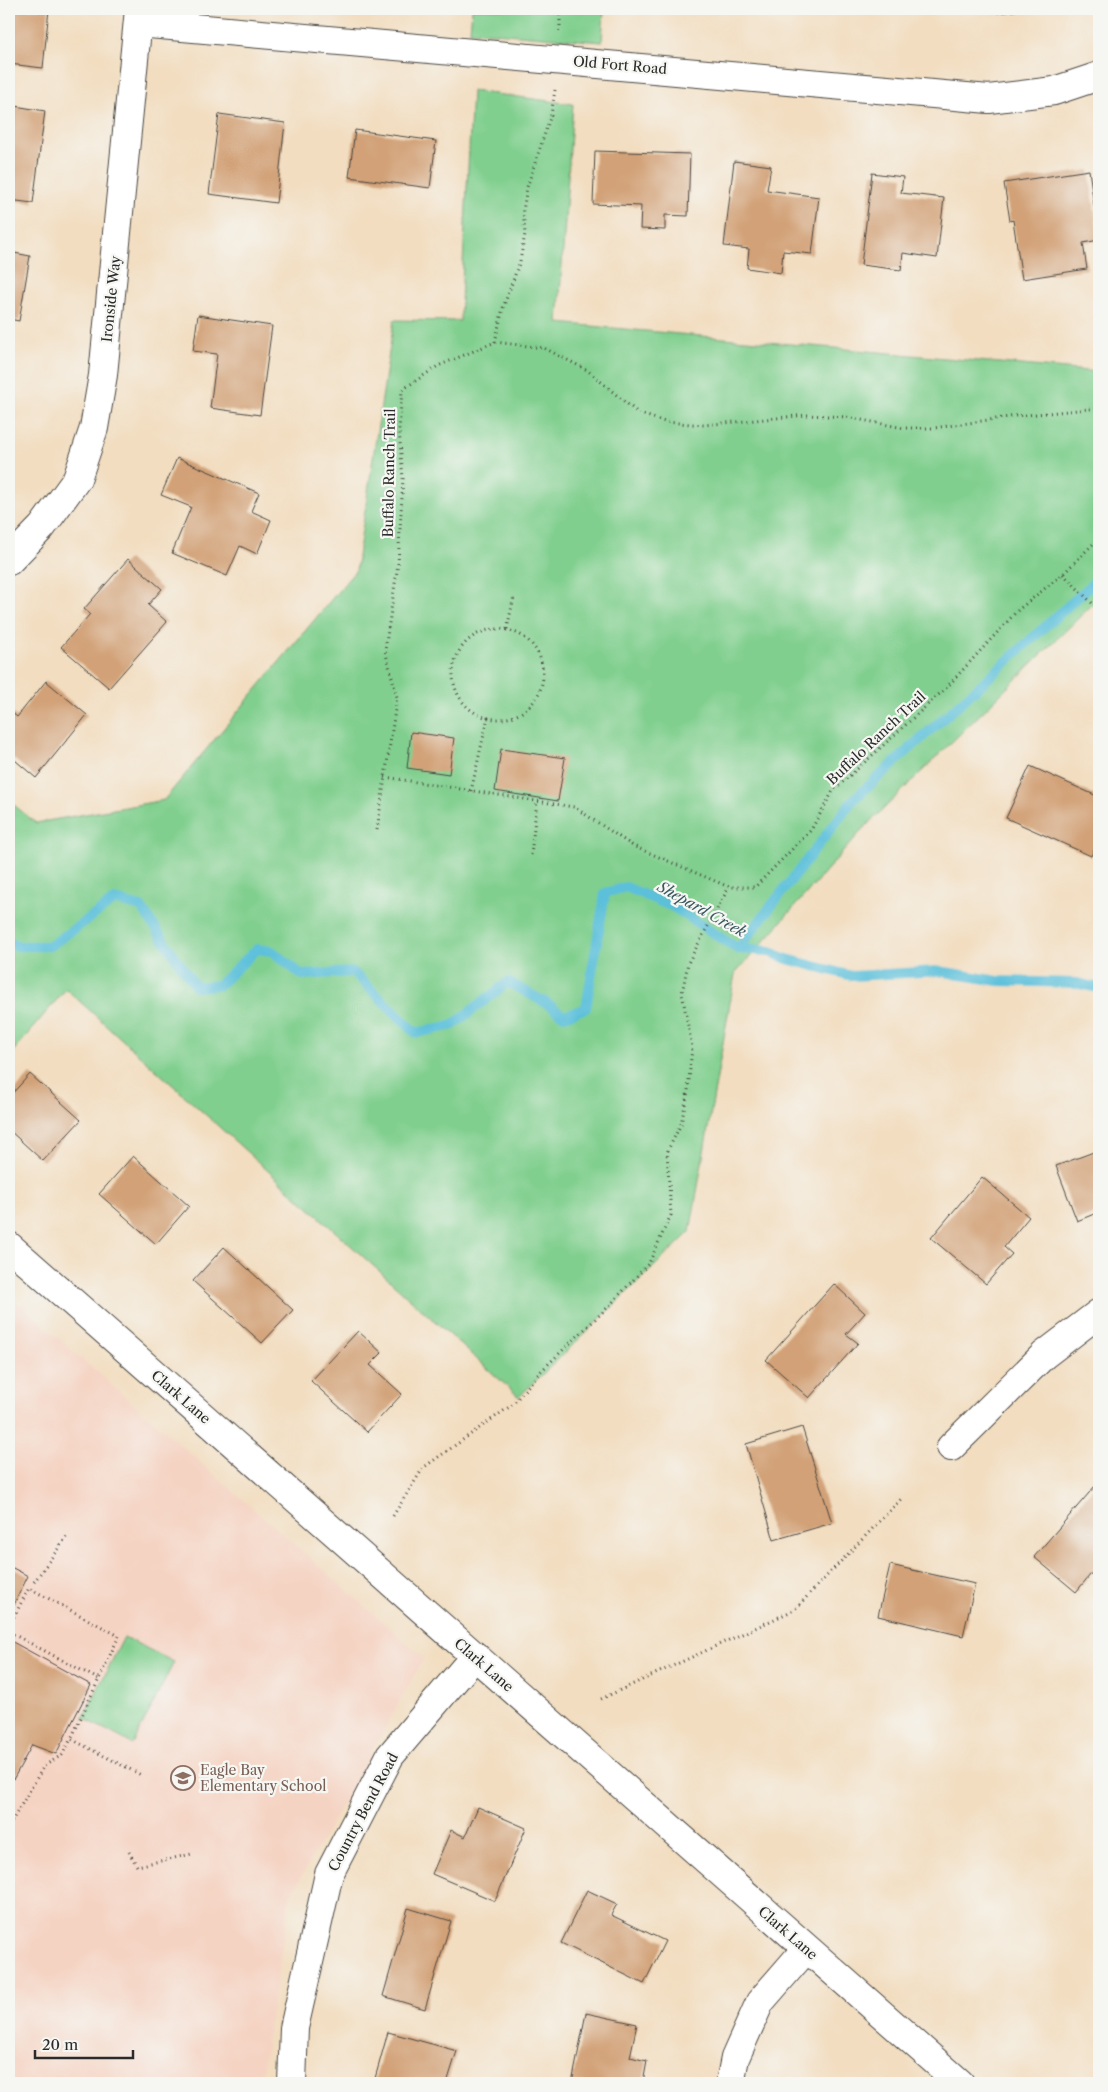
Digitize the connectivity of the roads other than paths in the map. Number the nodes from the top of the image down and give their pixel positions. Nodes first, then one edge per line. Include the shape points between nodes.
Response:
1 (138, 16) edge
2 (1099, 76) edge
3 (9, 561) edge
4 (9, 1246) edge
5 (1099, 1313) edge
6 (952, 1448) dead end
7 (475, 1656) junction
8 (806, 1949) junction
9 (292, 2083) edge
10 (730, 2083) edge
11 (960, 2083) edge

1 - 2 street, Old Fort Road via 989,99 1054,91
1 - 3 street, Ironside Way via 103,375 94,428 77,479 42,528
4 - 7 street, Clark Lane
5 - 6 street via 1044,1354
7 - 8 street, Clark Lane
7 - 9 street, Country Bend Road via 390,1756 329,1874 294,2028
8 - 10 street via 760,2002 735,2058
8 - 11 street, Clark Lane

